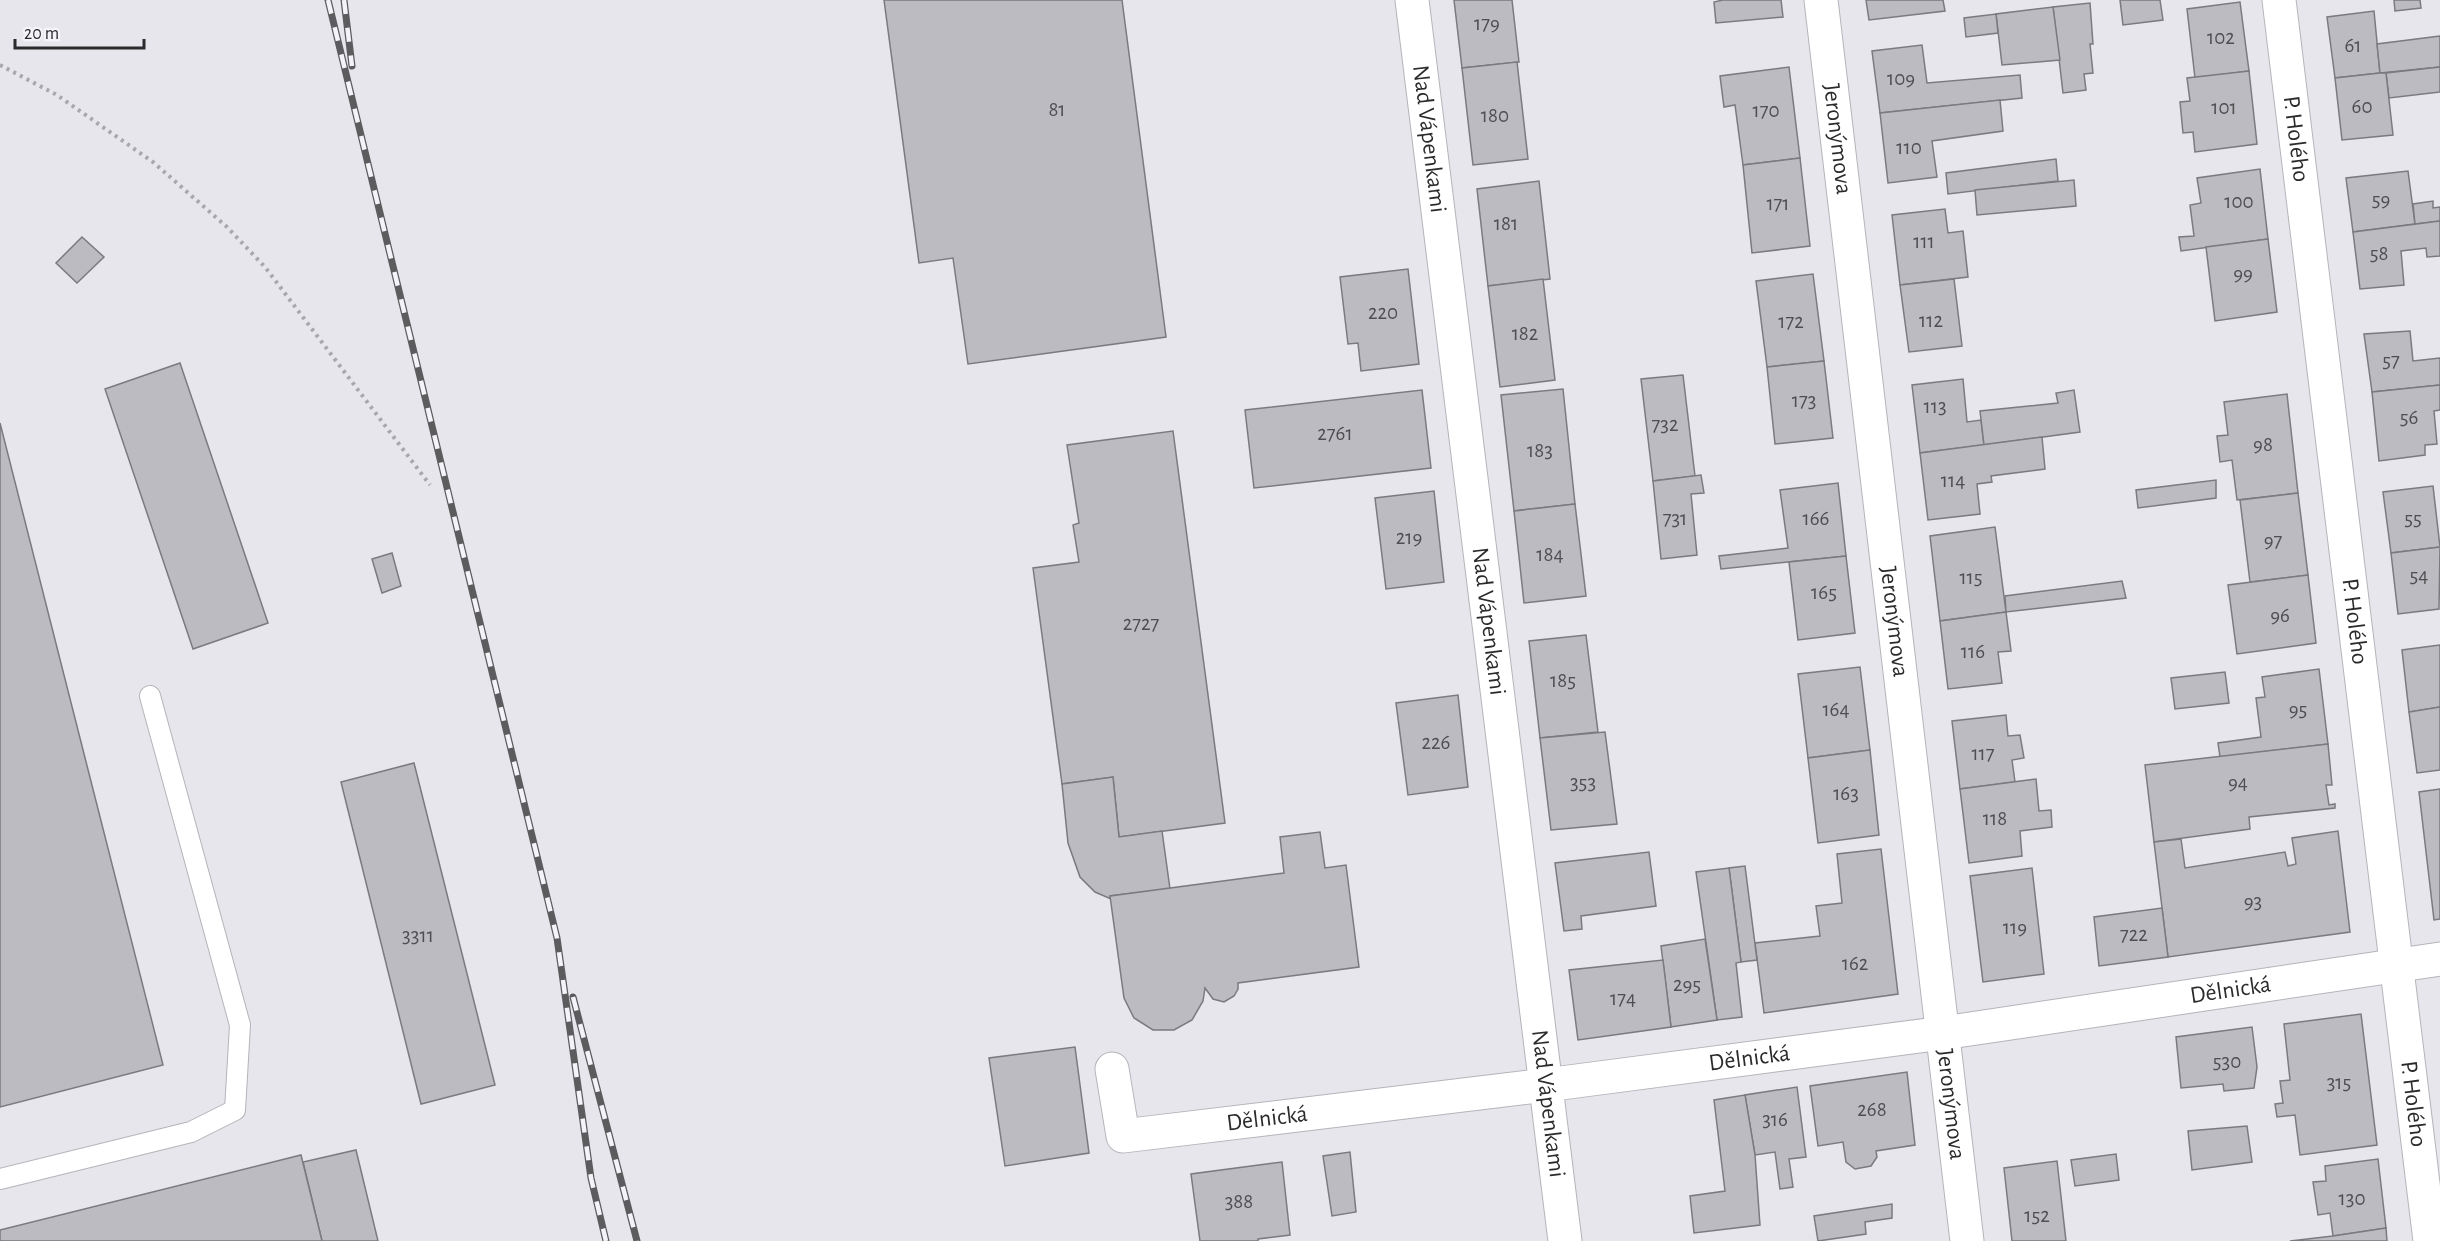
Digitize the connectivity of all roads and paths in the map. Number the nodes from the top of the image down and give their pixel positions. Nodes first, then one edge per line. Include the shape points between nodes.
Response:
1 (1412, 0) edge
2 (1821, 0) edge
3 (2279, 0) edge
4 (0, 65) edge
5 (430, 485) dead end
6 (150, 696) dead end
7 (2440, 959) edge
8 (2395, 964) junction
9 (1943, 1033) junction
10 (1112, 1069) dead end
11 (1546, 1085) junction
12 (0, 1179) edge
13 (1565, 1241) edge
14 (1967, 1241) edge
15 (2430, 1241) edge

1 - 11 street, Nad Vápenkami
2 - 9 street, Jeronýmova
3 - 8 street, P. Holého
4 - 5 path via 57,95 153,162 227,227 265,267
6 - 12 lane via 240,1025 235,1110 191,1132
7 - 8 street, Dělnická
8 - 9 street, Dělnická
8 - 15 street, P. Holého
9 - 11 street, Dělnická
9 - 14 street, Jeronýmova
10 - 11 street, Dělnická via 1123,1136
11 - 13 street, Nad Vápenkami

